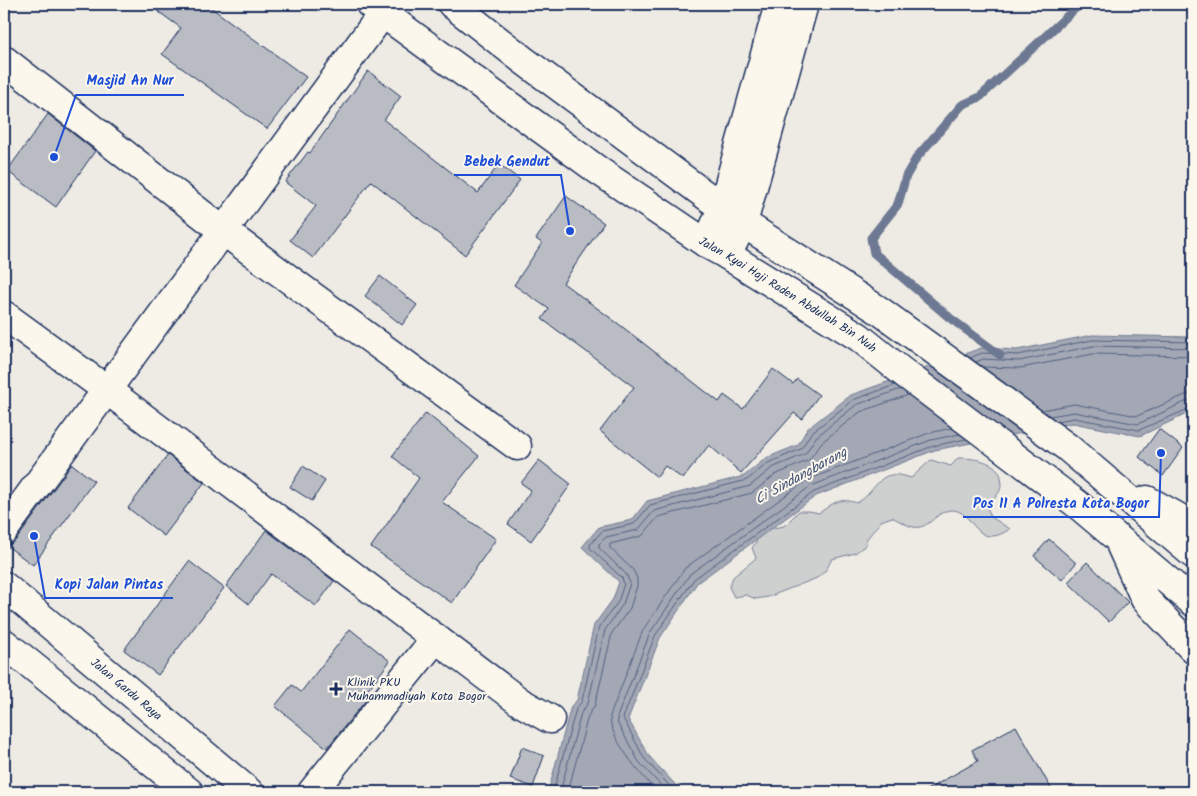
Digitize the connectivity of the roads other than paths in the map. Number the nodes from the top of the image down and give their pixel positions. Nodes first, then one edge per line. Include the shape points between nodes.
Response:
1 (452, 4) edge
2 (779, 4) edge
3 (804, 4) edge
4 (377, 8) edge
5 (4, 60) edge
6 (733, 214) junction
7 (222, 230) junction
8 (717, 249) junction
9 (880, 311) junction
10 (4, 316) edge
11 (859, 337) junction
12 (107, 390) junction
13 (517, 446) dead end
14 (1106, 478) junction
15 (1193, 528) edge
16 (4, 530) edge
17 (1117, 538) junction
18 (1193, 554) edge
19 (4, 586) edge
20 (1193, 602) edge
21 (436, 638) junction
22 (4, 643) edge
23 (1193, 649) edge
24 (550, 719) dead end
25 (243, 790) edge
26 (189, 792) edge
27 (312, 792) edge

1 - 6 main road
2 - 6 main road
3 - 6 main road
4 - 7 main road
4 - 8 main road, Jalan Kyai Haji Raden Abdullah Bin Nuh via 599,171
5 - 7 main road
6 - 8 main road
6 - 9 main road
7 - 12 main road
7 - 13 main road
8 - 11 main road, Jalan Kyai Haji Raden Abdullah Bin Nuh
9 - 11 main road
9 - 14 main road
10 - 12 main road
11 - 17 main road, Jalan Kyai Haji Raden Abdullah Bin Nuh
12 - 16 main road
12 - 21 main road
14 - 15 main road
14 - 18 main road
17 - 20 main road, Jalan Kyai Haji Raden Abdullah Bin Nuh
17 - 23 main road via 1145,599
19 - 25 main road, Jalan Gardu Raya
21 - 24 main road via 520,702
21 - 27 main road
22 - 26 main road

